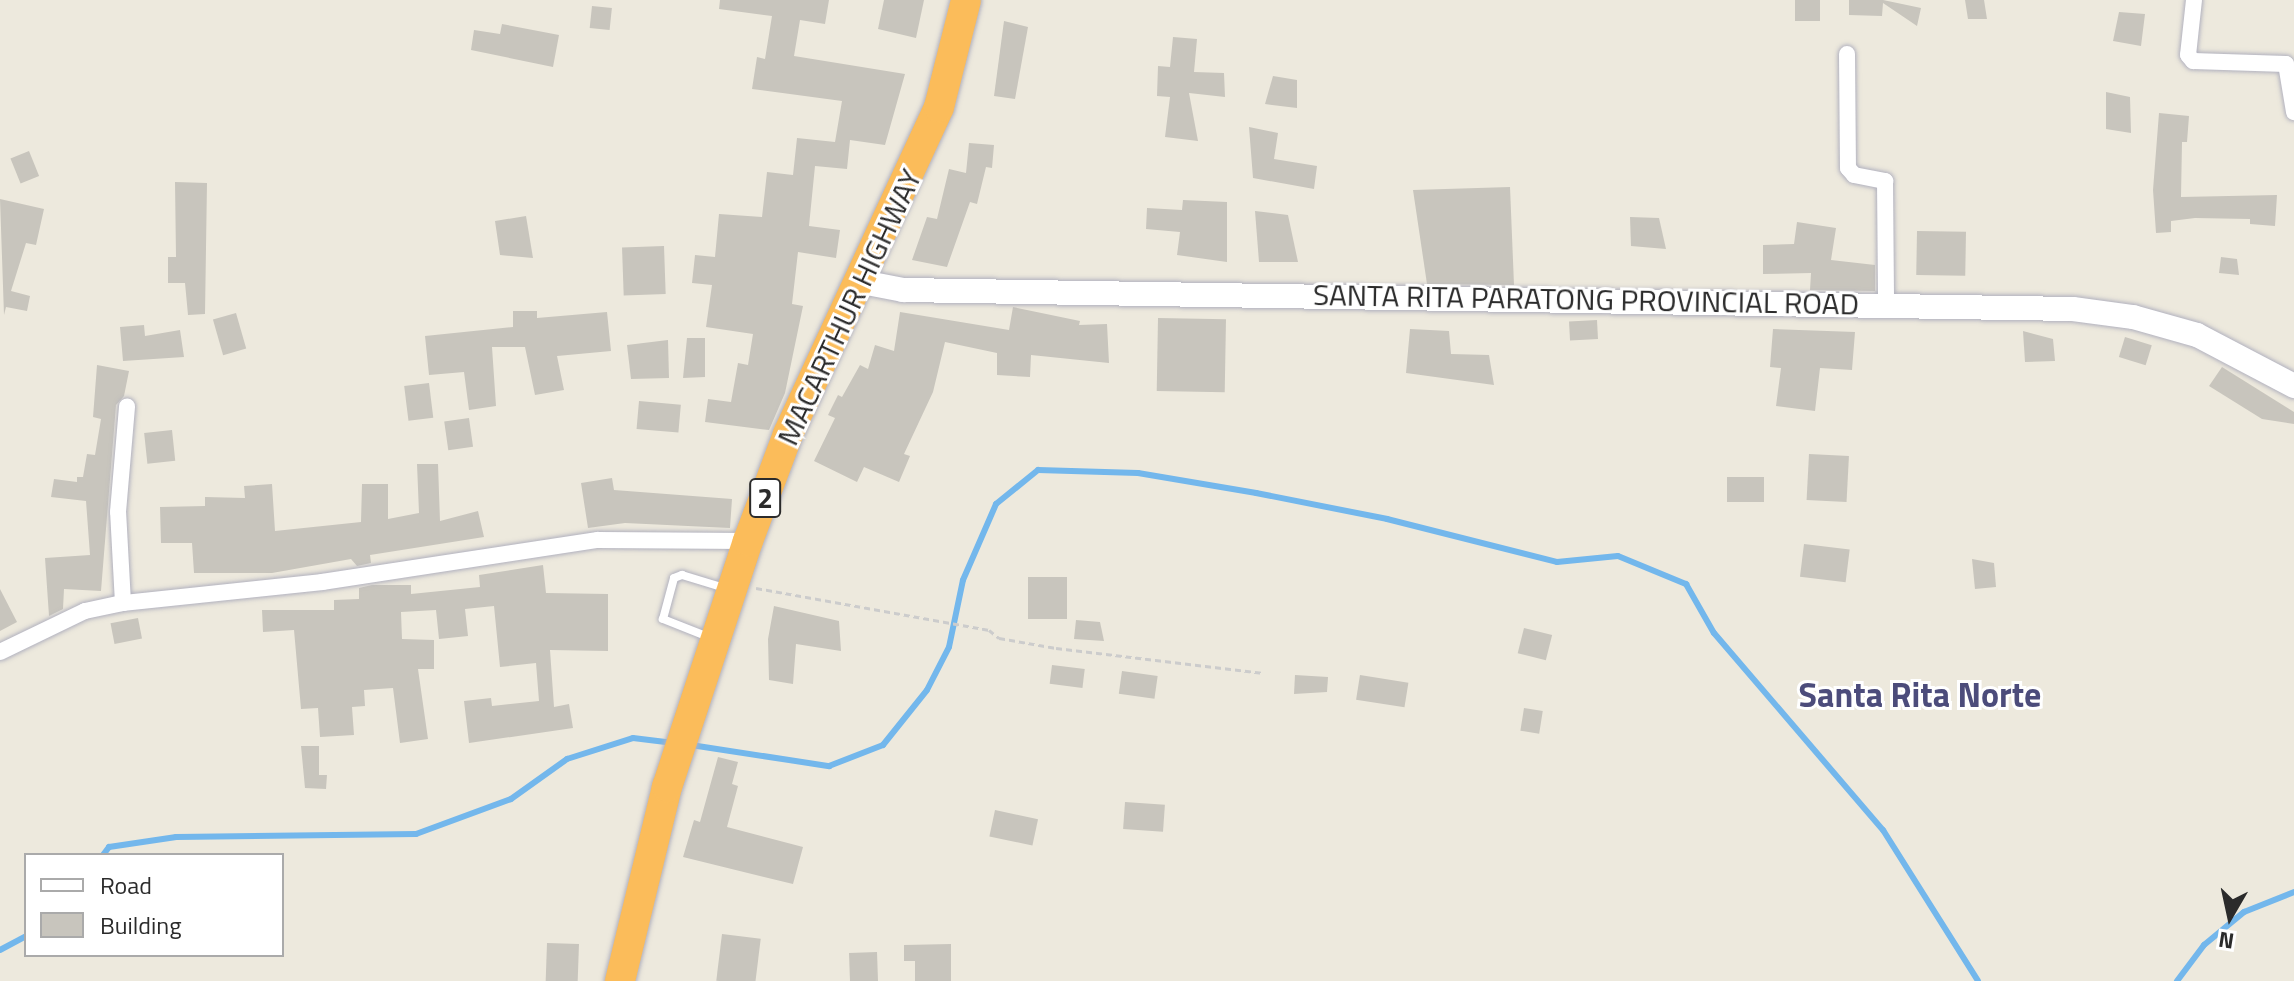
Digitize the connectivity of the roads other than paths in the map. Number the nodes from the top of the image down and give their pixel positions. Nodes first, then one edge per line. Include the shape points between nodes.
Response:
1 (966, 0) edge
2 (2194, 0) edge
3 (1847, 54) dead end
4 (2294, 112) edge
5 (862, 282) junction
6 (1886, 303) junction
7 (2294, 386) edge
8 (127, 406) dead end
9 (748, 541) junction
10 (733, 586) junction
11 (123, 603) junction
12 (715, 639) junction
13 (0, 652) edge
14 (620, 981) edge

1 - 5 highway, MACARTHUR HIGHWAY / 2 via 939,107
2 - 4 street via 2188,55 2193,61 2286,64
3 - 6 street via 1848,168 1854,175 1885,181
5 - 6 street, SANTA RITA PARATONG PROVINCIAL ROAD via 903,290
5 - 9 highway, MACARTHUR HIGHWAY / 2 via 788,434
6 - 7 street, SANTA RITA PARATONG PROVINCIAL ROAD via 2022,305 2133,317 2197,335
8 - 11 street via 118,512
9 - 10 highway, MACARTHUR HIGHWAY / 2
9 - 11 street via 598,540 322,582
10 - 12 highway, MACARTHUR HIGHWAY / 2
10 - 12 lane via 682,575 674,578 663,619 669,626
11 - 13 street via 85,611
12 - 14 highway, MACARTHUR HIGHWAY / 2 via 667,787

